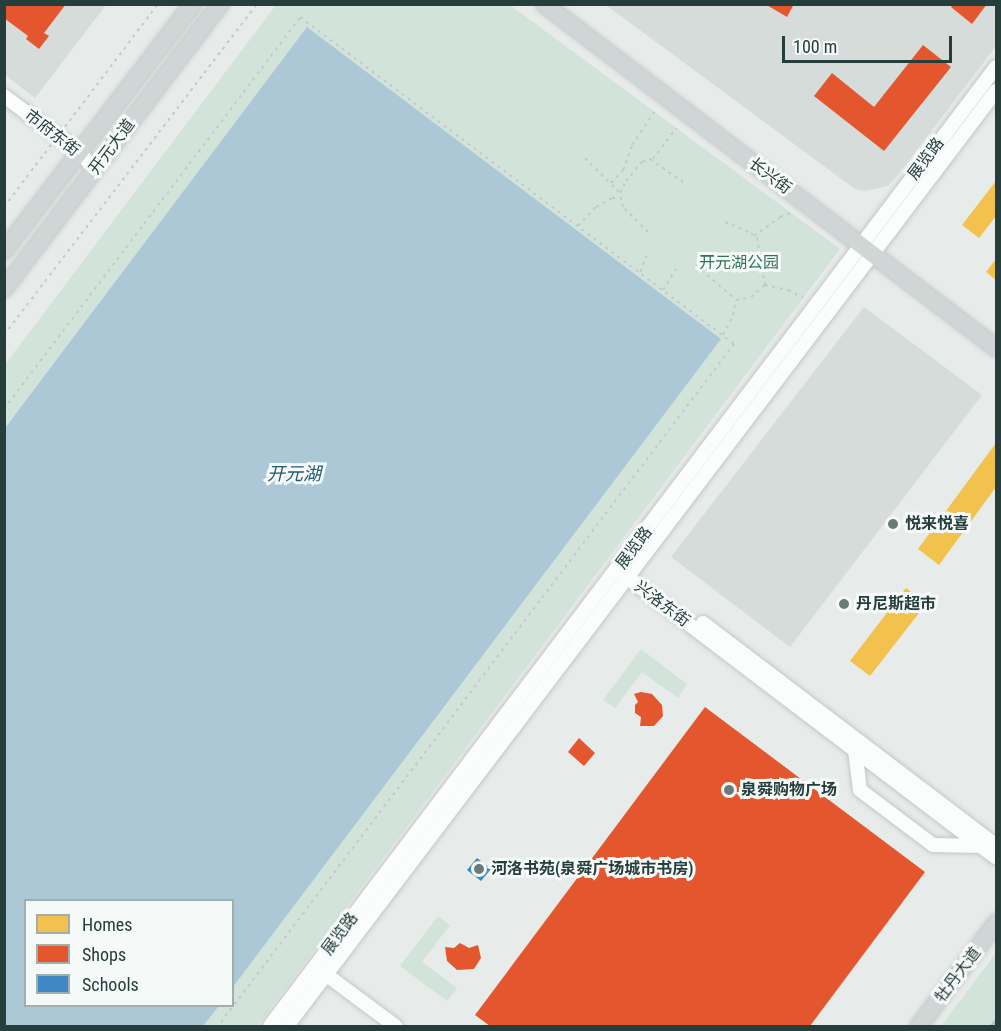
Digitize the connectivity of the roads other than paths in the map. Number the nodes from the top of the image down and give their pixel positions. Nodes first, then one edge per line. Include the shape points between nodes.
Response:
1 (193, 4) edge
2 (220, 4) edge
3 (544, 4) edge
4 (561, 4) edge
5 (996, 67) edge
6 (996, 91) edge
7 (4, 96) edge
8 (4, 106) edge
9 (56, 139) junction
10 (77, 155) junction
11 (95, 170) junction
12 (870, 245) junction
13 (4, 251) edge
14 (4, 289) edge
15 (996, 335) edge
16 (996, 348) edge
17 (627, 572) junction
18 (855, 750) junction
19 (996, 845) edge
20 (982, 846) junction
21 (996, 857) edge
22 (996, 923) edge
23 (318, 974) junction
24 (270, 1026) edge
25 (287, 1026) edge
26 (380, 1026) edge
27 (395, 1026) edge
28 (919, 1026) edge

1 - 10 main road, 开元大道
2 - 11 main road, 开元大道
3 - 12 main road, 长兴街
4 - 12 main road, 长兴街
5 - 12 street, 展览路
6 - 12 street, 展览路
7 - 9 street, 市府东街
8 - 9 street, 市府东街
9 - 10 street, 市府东街
10 - 11 street, 市府东街
10 - 13 main road, 开元大道
11 - 14 main road, 开元大道
12 - 15 main road, 长兴街
12 - 16 main road, 长兴街
12 - 17 street, 展览路
17 - 18 street, 兴洛东街
17 - 19 street, 兴洛东街
17 - 23 street, 展览路
18 - 20 street, 兴洛东街
18 - 20 street via 860,790 933,845
20 - 21 street, 兴洛东街
22 - 28 main road, 牡丹大道
23 - 24 street, 展览路
23 - 25 street, 展览路
23 - 26 street
23 - 27 street

